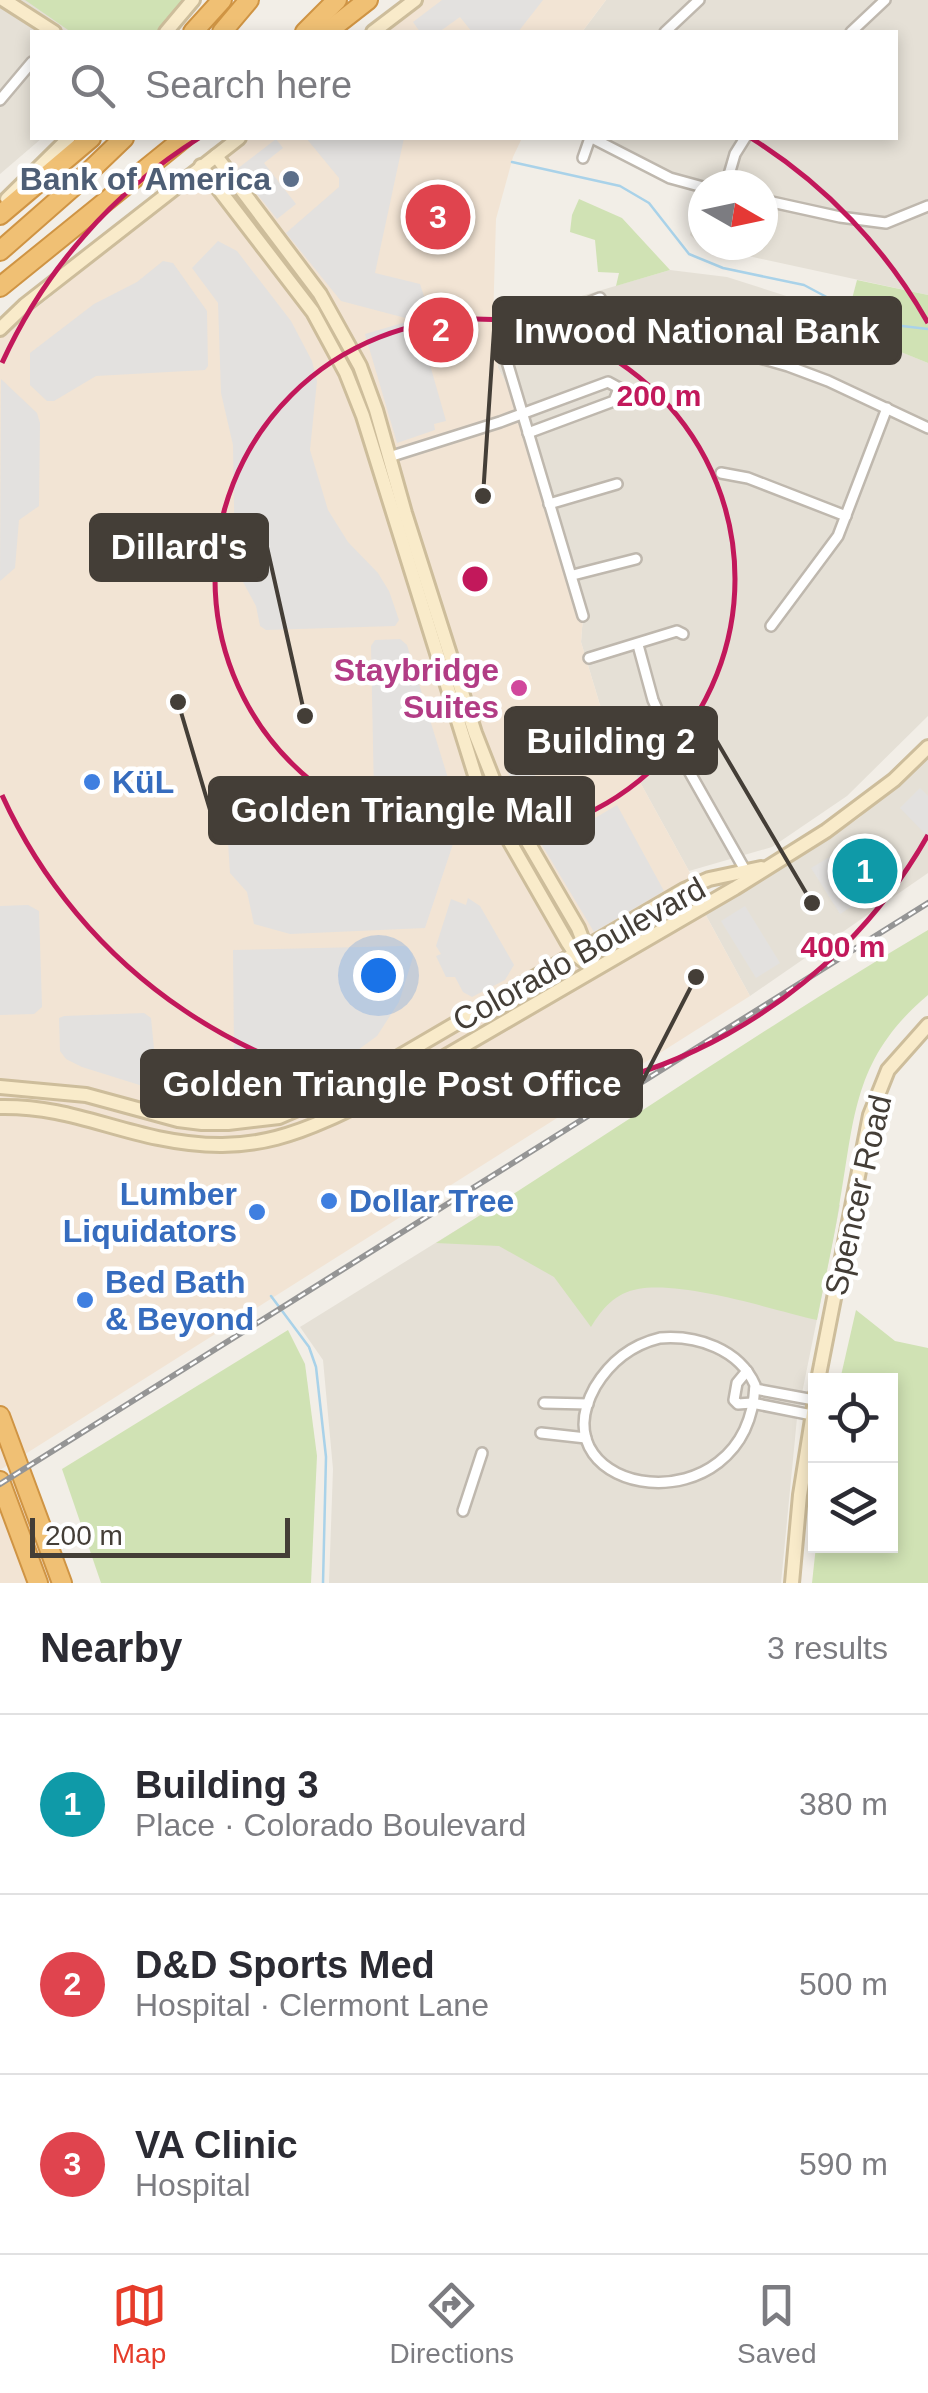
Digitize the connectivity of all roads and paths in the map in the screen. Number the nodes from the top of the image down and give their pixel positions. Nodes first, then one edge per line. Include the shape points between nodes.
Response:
1 (4, 0) edge
2 (192, 0) edge
3 (222, 0) edge
4 (337, 0) edge
5 (368, 0) edge
6 (415, 0) edge
7 (699, 0) edge
8 (885, 0) edge
9 (247, 5) edge
10 (51, 30) edge
11 (168, 30) edge
12 (195, 30) edge
13 (224, 30) edge
14 (307, 30) edge
15 (330, 30) edge
16 (376, 30) edge
17 (667, 30) edge
18 (854, 30) edge
19 (30, 64) edge
20 (0, 100) edge
21 (67, 140) edge
22 (88, 140) edge
23 (122, 140) edge
24 (182, 140) edge
25 (236, 140) edge
26 (590, 140) edge
27 (595, 140) edge
28 (744, 140) edge
29 (216, 156) junction
30 (583, 158) dead end
31 (202, 166) junction
32 (730, 170) edge
33 (688, 183) edge
34 (778, 203) edge
35 (0, 206) edge
36 (928, 206) edge
37 (0, 215) edge
38 (0, 251) edge
39 (0, 287) edge
40 (600, 298) dead end
41 (0, 329) edge
42 (345, 336) junction
43 (687, 338) dead end
44 (332, 342) junction
45 (887, 408) junction
46 (522, 414) junction
47 (928, 428) edge
48 (528, 433) junction
49 (389, 457) junction
50 (384, 472) junction
51 (721, 473) dead end
52 (617, 484) dead end
53 (549, 504) junction
54 (846, 516) junction
55 (636, 559) dead end
56 (573, 575) junction
57 (583, 616) dead end
58 (771, 626) dead end
59 (683, 634) dead end
60 (638, 645) junction
61 (450, 650) junction
62 (436, 654) junction
63 (590, 658) dead end
64 (928, 747) edge
65 (534, 854) junction
66 (520, 861) junction
67 (764, 867) junction
68 (745, 870) junction
69 (582, 951) junction
70 (594, 970) junction
71 (928, 1024) edge
72 (0, 1087) edge
73 (86, 1094) junction
74 (2, 1106) edge
75 (174, 1119) junction
76 (168, 1140) junction
77 (747, 1371) junction
78 (819, 1373) edge
79 (755, 1389) junction
80 (808, 1402) edge
81 (544, 1403) dead end
82 (808, 1403) edge
83 (588, 1404) junction
84 (752, 1404) junction
85 (0, 1416) edge
86 (541, 1432) dead end
87 (586, 1438) junction
88 (808, 1452) edge
89 (482, 1453) dead end
90 (0, 1481) edge
91 (463, 1511) dead end
92 (38, 1583) edge
93 (62, 1583) edge
94 (792, 1583) edge

1 - 10 main road
2 - 11 main road
3 - 12 highway
4 - 14 highway
5 - 15 highway
6 - 16 main road
7 - 17 street
8 - 18 street
9 - 13 highway
19 - 20 street
21 - 35 main road
22 - 37 highway
23 - 38 highway
24 - 39 highway
25 - 29 main road
26 - 30 street
27 - 33 street
28 - 32 street
29 - 31 main road
29 - 42 main road
31 - 41 main road
31 - 44 main road
34 - 36 street via 886,223
40 - 46 street via 506,339
42 - 44 main road
42 - 49 main road
43 - 45 street via 788,366
44 - 50 main road
45 - 47 street
45 - 54 street
46 - 48 street
46 - 48 street via 608,382 619,388 614,400
46 - 49 street
48 - 53 street
49 - 50 main road
50 - 61 main road
50 - 62 main road
51 - 54 street
52 - 53 street
53 - 56 street
54 - 58 street via 826,556
55 - 56 street
56 - 57 street
59 - 60 street
60 - 63 street
60 - 68 street via 668,734
61 - 62 main road
61 - 65 main road via 489,769
62 - 66 main road via 479,788
64 - 67 main road, Colorado Boulevard via 858,809
65 - 66 main road
65 - 69 main road
66 - 69 main road
67 - 68 main road, Colorado Boulevard
67 - 70 main road, Colorado Boulevard
68 - 69 main road, Colorado Boulevard via 684,890
69 - 70 main road
69 - 75 main road, Colorado Boulevard via 297,1111 228,1124
70 - 76 main road, Colorado Boulevard via 386,1091 292,1136 201,1145
71 - 78 main road, Spencer Road via 888,1070 870,1116
72 - 73 main road, Colorado Boulevard
73 - 74 main road via 23,1092
73 - 75 main road, Colorado Boulevard
74 - 76 main road, Colorado Boulevard via 79,1114
75 - 76 main road
77 - 79 street
77 - 83 street via 702,1341 660,1338 614,1362
77 - 84 street via 734,1396 738,1404
79 - 80 street
79 - 84 street
81 - 83 street
82 - 84 street
83 - 87 street
84 - 87 street via 726,1455 679,1482 618,1476 596,1458
85 - 93 highway
86 - 87 street
88 - 94 main road
89 - 91 street
90 - 92 highway

